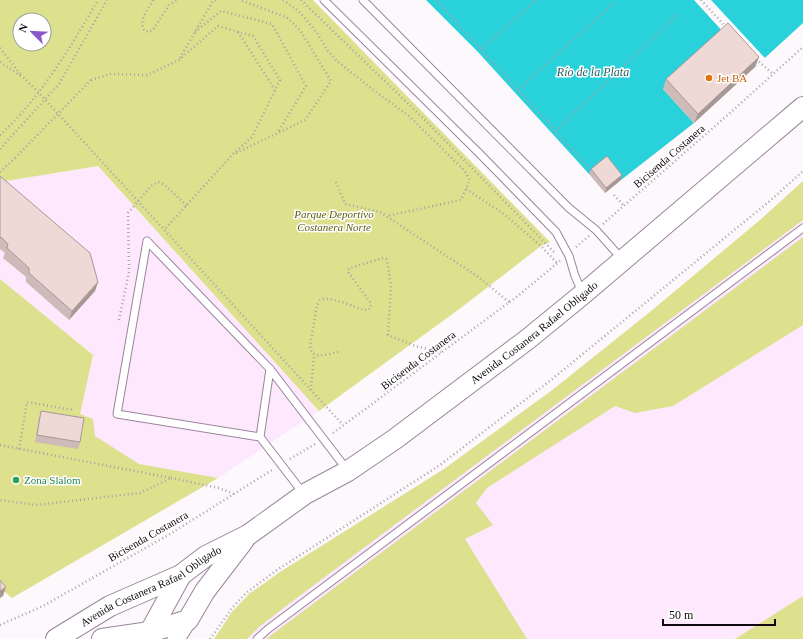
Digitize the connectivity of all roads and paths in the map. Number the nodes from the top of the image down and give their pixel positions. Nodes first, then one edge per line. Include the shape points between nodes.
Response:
1 (98, 0) edge
2 (107, 0) edge
3 (153, 0) edge
4 (177, 0) edge
5 (217, 0) edge
6 (240, 0) edge
7 (283, 0) edge
8 (301, 0) edge
9 (324, 0) edge
10 (363, 0) edge
11 (436, 0) edge
12 (536, 0) edge
13 (701, 0) edge
14 (615, 2) dead end
15 (679, 14) dead end
16 (727, 29) edge
17 (195, 32) junction
18 (238, 32) junction
19 (803, 47) edge
20 (0, 48) edge
21 (481, 49) junction
22 (754, 57) edge
23 (179, 60) junction
24 (0, 62) edge
25 (773, 74) junction
26 (24, 78) junction
27 (275, 90) junction
28 (518, 90) junction
29 (39, 93) junction
30 (45, 99) junction
31 (803, 108) edge
32 (556, 131) junction
33 (277, 133) junction
34 (0, 135) edge
35 (0, 149) edge
36 (233, 154) junction
37 (589, 168) dead end
38 (803, 171) edge
39 (0, 172) edge
40 (336, 182) dead end
41 (466, 189) junction
42 (614, 195) dead end
43 (624, 206) junction
44 (387, 216) junction
45 (803, 228) edge
46 (164, 230) junction
47 (596, 230) junction
48 (555, 254) dead end
49 (568, 254) junction
50 (623, 261) junction
51 (556, 263) junction
52 (583, 294) junction
53 (509, 302) junction
54 (338, 352) dead end
55 (441, 352) junction
56 (314, 355) junction
57 (270, 369) junction
58 (311, 390) junction
59 (74, 410) dead end
60 (343, 425) junction
61 (260, 436) junction
62 (323, 439) junction
63 (0, 446) edge
64 (19, 449) junction
65 (282, 464) junction
66 (348, 471) junction
67 (171, 478) junction
68 (235, 494) junction
69 (305, 494) junction
70 (0, 500) edge
71 (248, 535) junction
72 (180, 576) junction
73 (188, 620) junction
74 (0, 625) edge
75 (148, 636) edge
76 (56, 639) edge
77 (102, 639) edge
78 (176, 639) edge
79 (210, 639) edge
80 (257, 639) edge

1 - 29 path
2 - 30 path via 59,84
3 - 4 path via 143,17 143,29 148,32 154,30 169,5
5 - 17 path via 213,1
6 - 33 path via 286,17 300,30 331,81 305,120
7 - 41 path via 304,17 337,61 409,116 464,170 470,180
8 - 48 path via 425,120
9 - 49 lane via 556,232
10 - 47 lane via 569,208
11 - 21 path
12 - 21 path
13 - 16 path
14 - 28 path
15 - 32 path
17 - 23 path
17 - 33 path via 221,11 272,24 306,86
18 - 23 path via 218,26
18 - 27 path
18 - 27 path via 253,36 280,80
19 - 25 path, Bicisenda Costanera
20 - 26 path
21 - 28 path
22 - 25 path
23 - 39 path, bridge via 147,75 110,74 91,80
24 - 26 path
25 - 43 path, Bicisenda Costanera
26 - 29 path
27 - 36 path via 252,137
28 - 32 path
29 - 30 path
29 - 34 path
30 - 35 path
30 - 46 path
31 - 50 main road, Avenida Costanera Rafael Obligado
32 - 37 path
33 - 36 path
36 - 46 path
38 - 79 path via 551,380 440,465 283,566 246,593
40 - 44 path via 345,204
41 - 44 path via 461,200
41 - 51 path via 504,214 541,246
42 - 43 path
43 - 47 path, Bicisenda Costanera
44 - 53 path via 477,276
45 - 80 lane
46 - 58 path
47 - 49 path, Bicisenda Costanera
47 - 50 lane
49 - 51 path, Bicisenda Costanera
49 - 52 lane
50 - 52 main road, Avenida Costanera Rafael Obligado
51 - 53 path, Bicisenda Costanera
52 - 66 main road, Avenida Costanera Rafael Obligado via 437,409
53 - 55 path, Bicisenda Costanera
54 - 56 path
55 - 56 path via 415,346 388,335 391,286 387,262 383,258 349,268 348,272 370,302 371,307 368,310 331,299 320,300 310,346
55 - 60 path, Bicisenda Costanera
56 - 58 path
57 - 61 lane
57 - 61 lane via 147,241 117,414
57 - 62 lane
58 - 60 path
59 - 64 path via 27,402
60 - 62 path, Bicisenda Costanera
61 - 65 lane
62 - 65 path, Bicisenda Costanera
62 - 66 lane
63 - 64 path
64 - 67 path
65 - 68 path, Bicisenda Costanera
65 - 69 lane
66 - 69 main road, Avenida Costanera Rafael Obligado
67 - 68 path
67 - 70 path via 140,493 36,505
68 - 74 path, Bicisenda Costanera via 43,606
69 - 71 main road, Avenida Costanera Rafael Obligado
71 - 72 main road, Avenida Costanera Rafael Obligado via 206,556
71 - 73 main road, Avenida Costanera Rafael Obligado via 205,591
72 - 75 main road
72 - 76 main road, Avenida Costanera Rafael Obligado via 110,606
73 - 75 main road
73 - 78 street
75 - 77 main road

